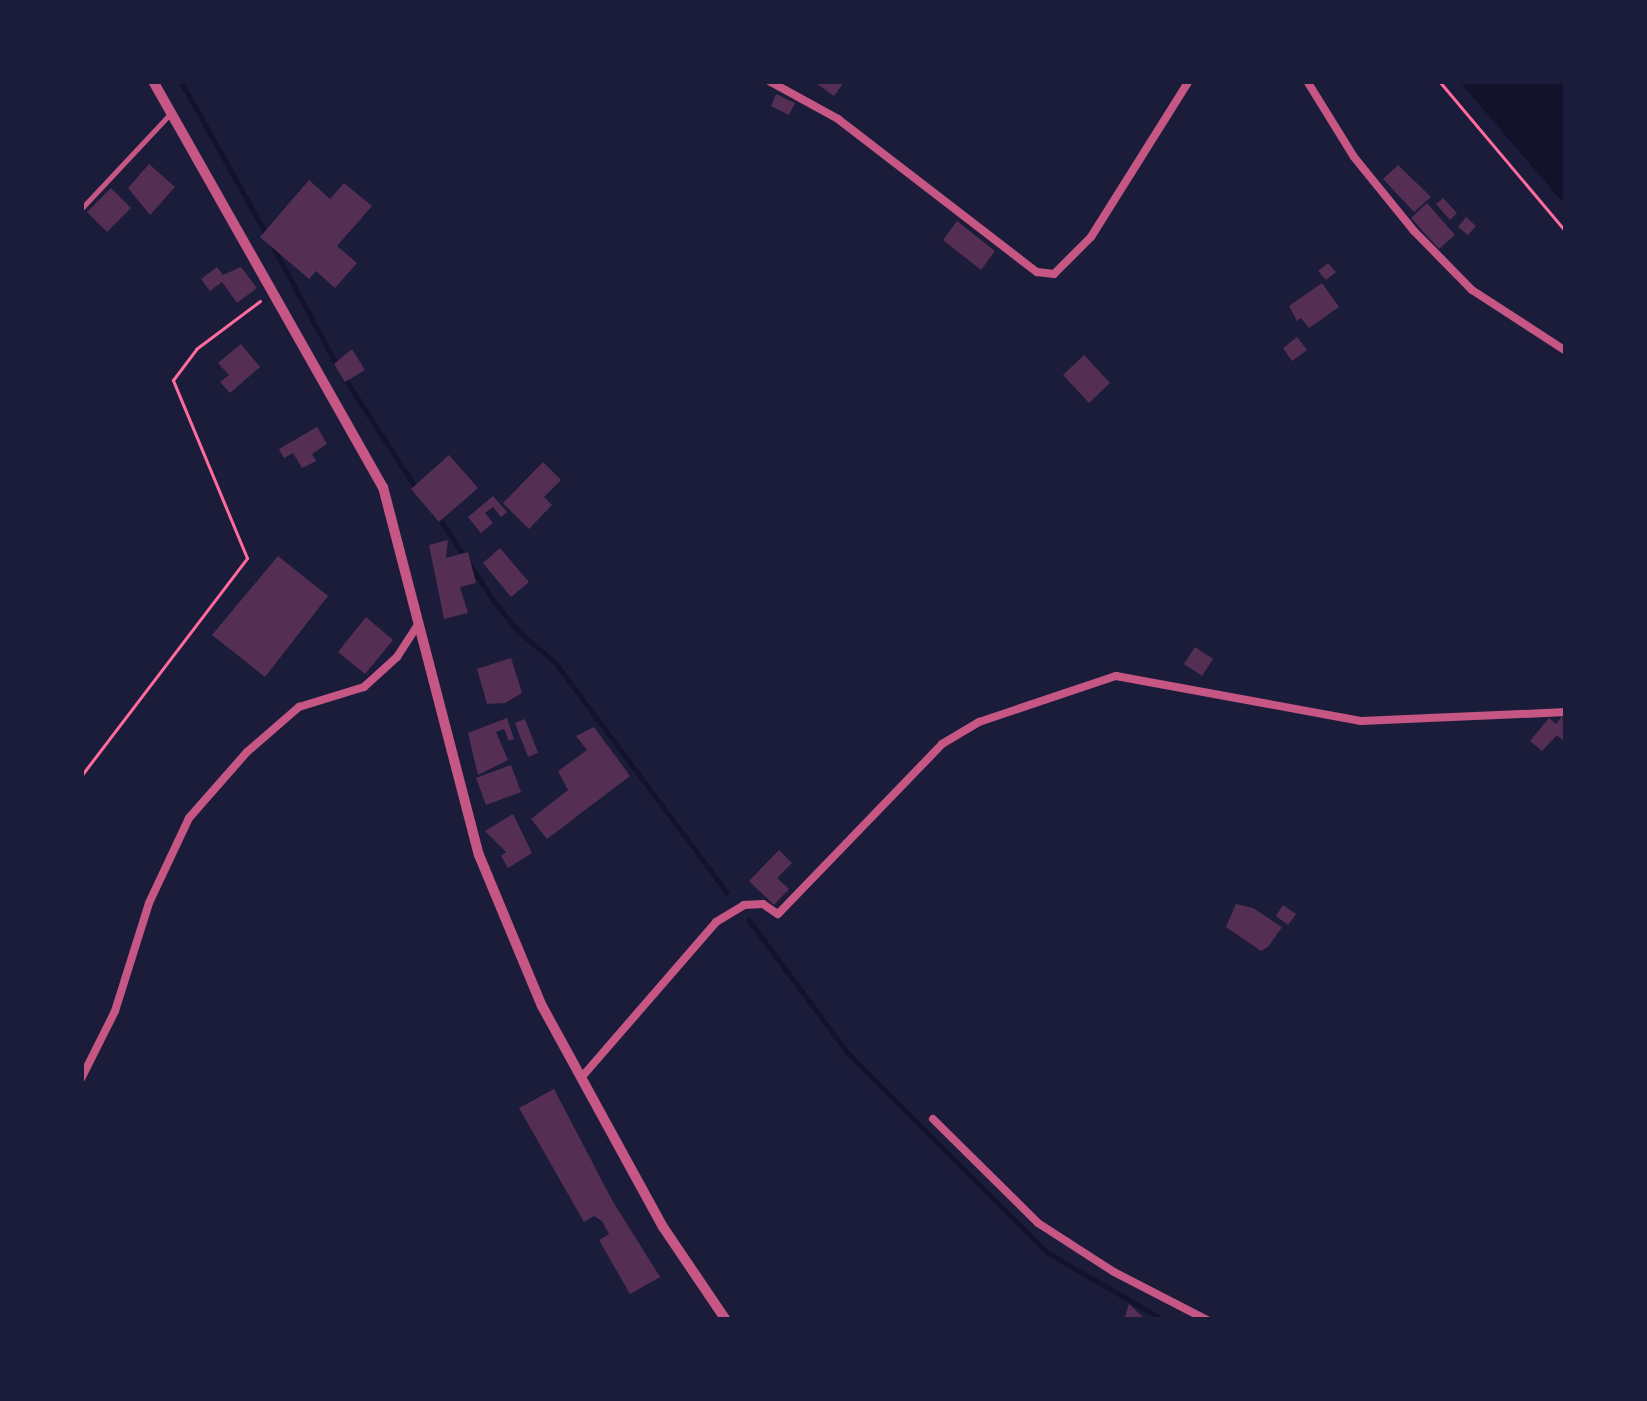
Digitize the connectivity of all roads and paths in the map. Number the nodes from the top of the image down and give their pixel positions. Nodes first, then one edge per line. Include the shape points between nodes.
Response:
1 (153, 81) edge
2 (769, 81) edge
3 (1189, 81) edge
4 (1307, 81) edge
5 (1438, 81) edge
6 (172, 112) junction
7 (81, 209) edge
8 (1566, 232) edge
9 (271, 292) junction
10 (1566, 351) edge
11 (418, 626) junction
12 (1566, 712) edge
13 (81, 776) edge
14 (581, 1078) junction
15 (81, 1079) edge
16 (932, 1119) dead end
17 (726, 1320) edge
18 (1207, 1320) edge

1 - 6 street
2 - 3 street via 838,118 1037,272 1054,274 1091,237
4 - 10 street via 1414,231 1472,290
5 - 8 path
6 - 7 lane
6 - 9 street
9 - 11 street via 383,487
9 - 13 path via 196,349 173,380 247,558
11 - 14 street via 479,855
11 - 15 street via 364,687 299,706 189,818
12 - 14 street via 1360,721 1116,676 980,722 941,744 778,914 744,905 716,922
14 - 17 street via 663,1227
16 - 18 street via 1037,1223

